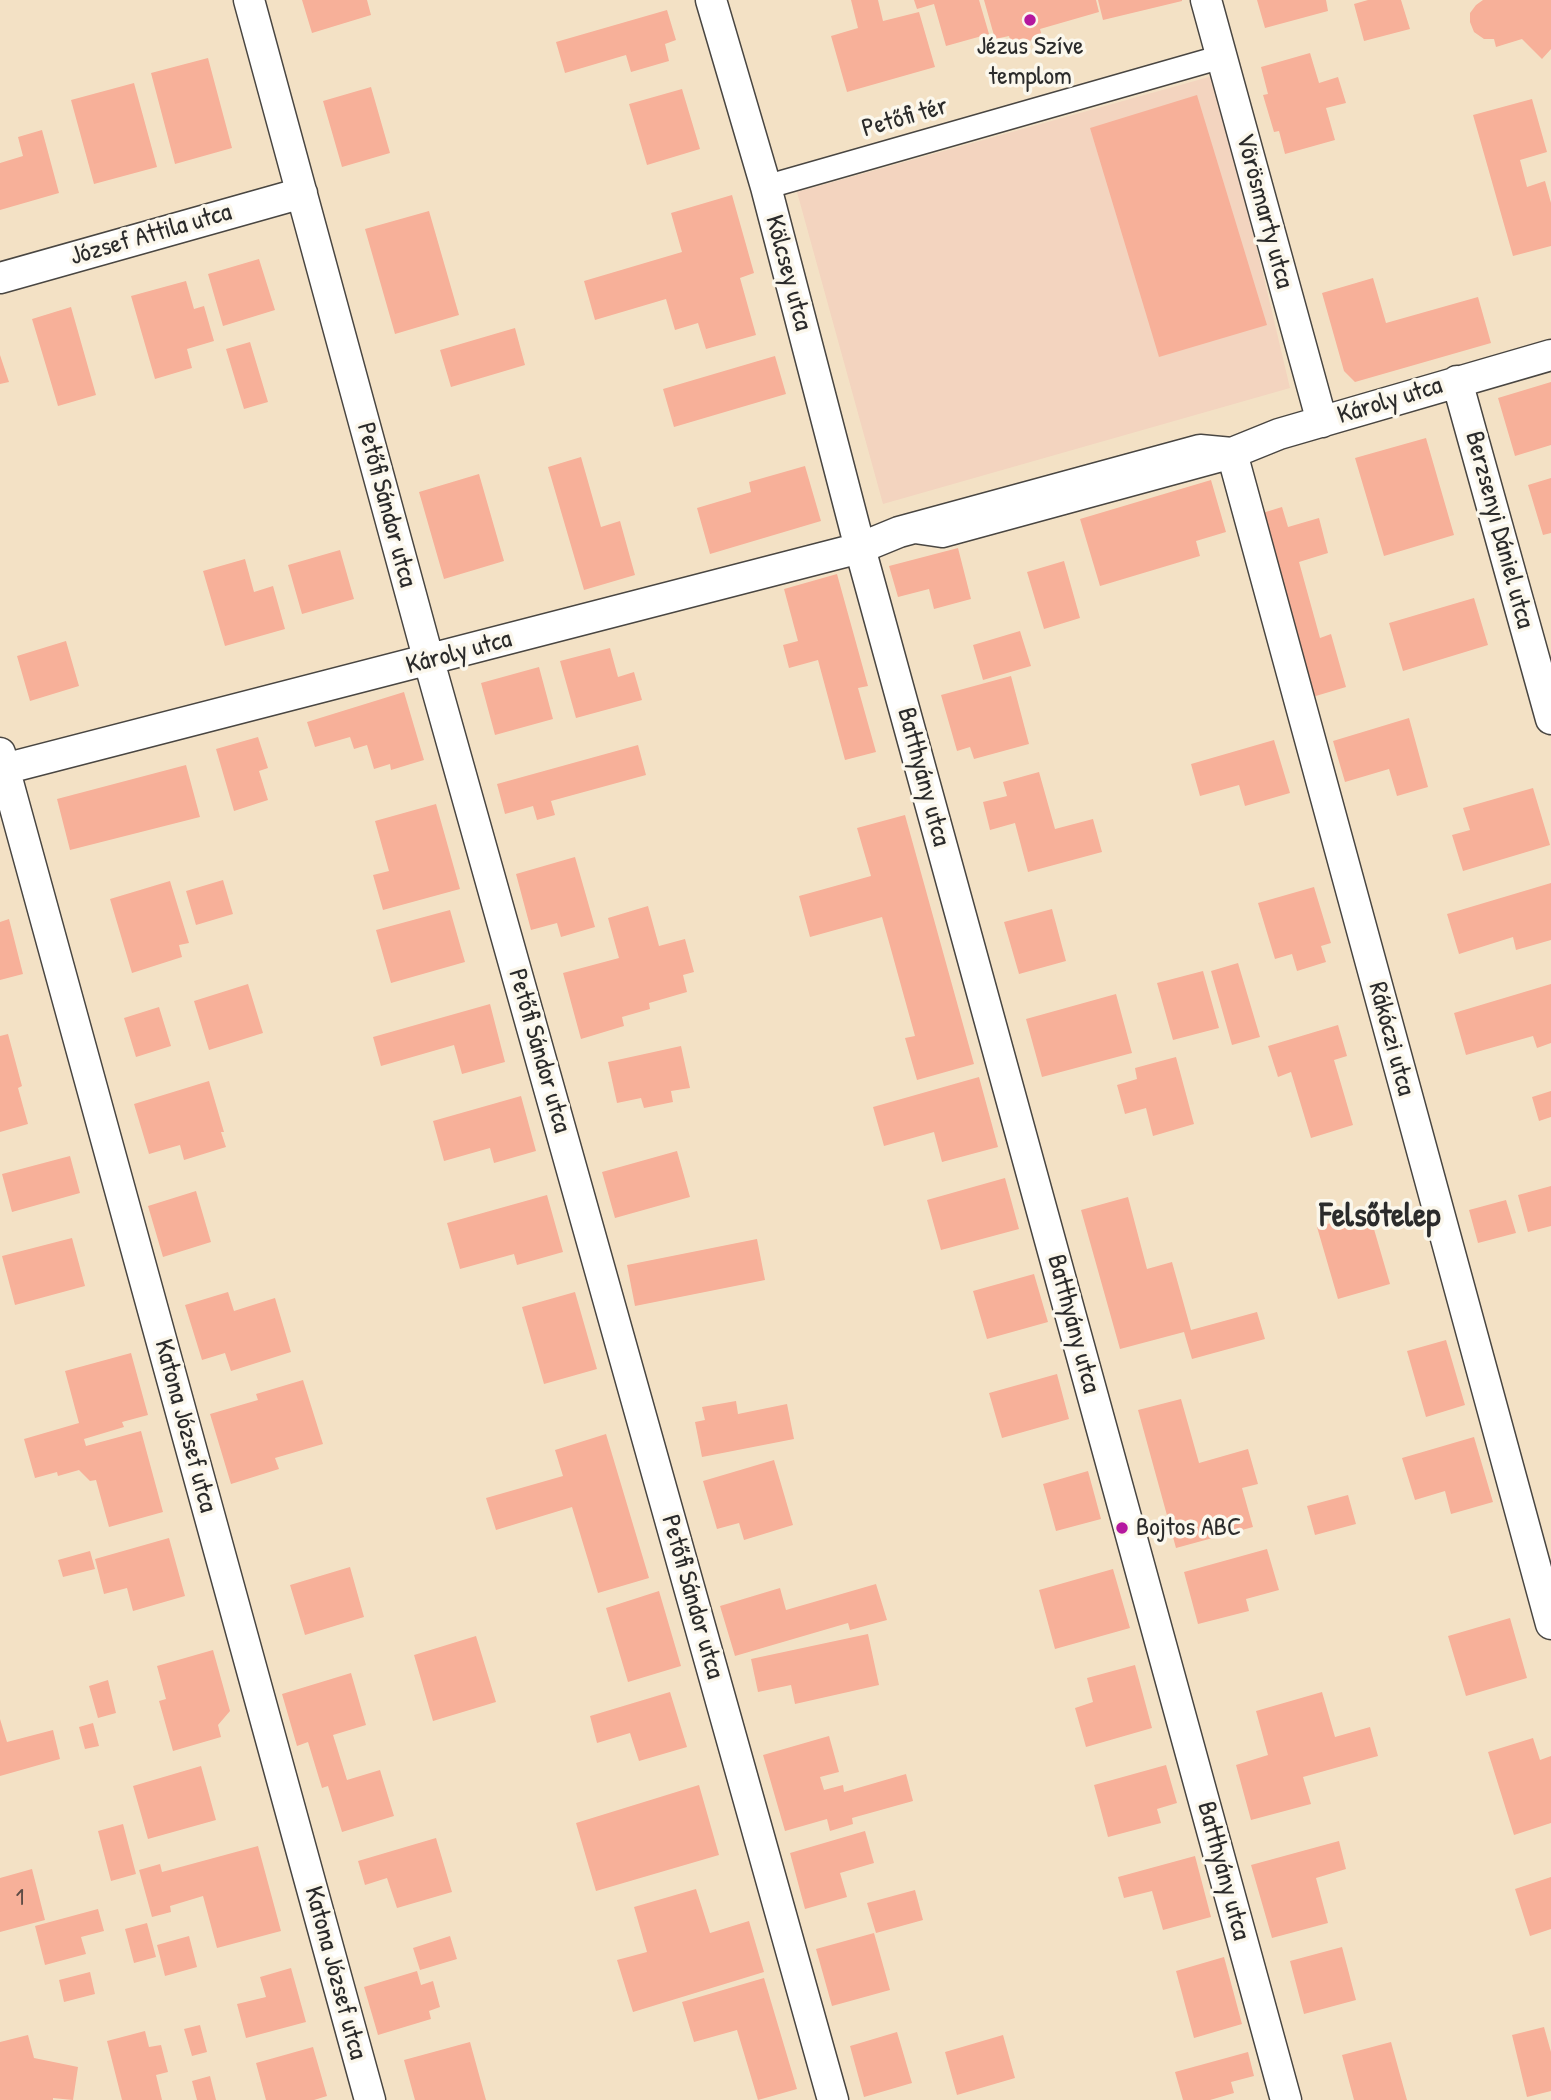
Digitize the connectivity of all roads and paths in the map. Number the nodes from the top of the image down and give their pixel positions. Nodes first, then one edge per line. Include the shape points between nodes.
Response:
1 (249, 0) edge
2 (711, 0) edge
3 (1206, 0) edge
4 (1221, 57) junction
5 (766, 187) junction
6 (302, 193) junction
7 (0, 278) edge
8 (1551, 355) edge
9 (1457, 381) junction
10 (1322, 422) junction
11 (1232, 453) junction
12 (860, 548) junction
13 (429, 661) junction
14 (1551, 719) edge
15 (1, 764) edge
16 (1551, 1624) edge
17 (370, 2100) edge
18 (833, 2100) edge
19 (1286, 2100) edge

1 - 6 street, Petőfi Sándor utca
2 - 5 street, Kölcsey utca
3 - 4 street, Vörösmarty utca
4 - 5 street, Petőfi tér
4 - 10 street, Vörösmarty utca
5 - 12 street, Kölcsey utca
6 - 7 street, József Attila utca
6 - 13 street, Petőfi Sándor utca
8 - 9 street, Károly utca
9 - 10 street, Károly utca
9 - 14 street, Berzsenyi Dániel utca
10 - 11 street, Károly utca
11 - 12 street, Károly utca via 942,531 915,528
11 - 16 street, Rákóczi utca
12 - 13 street, Károly utca
12 - 19 street, Batthyány utca
13 - 15 street, Károly utca
13 - 18 street, Petőfi Sándor utca
15 - 17 street, Katona József utca

